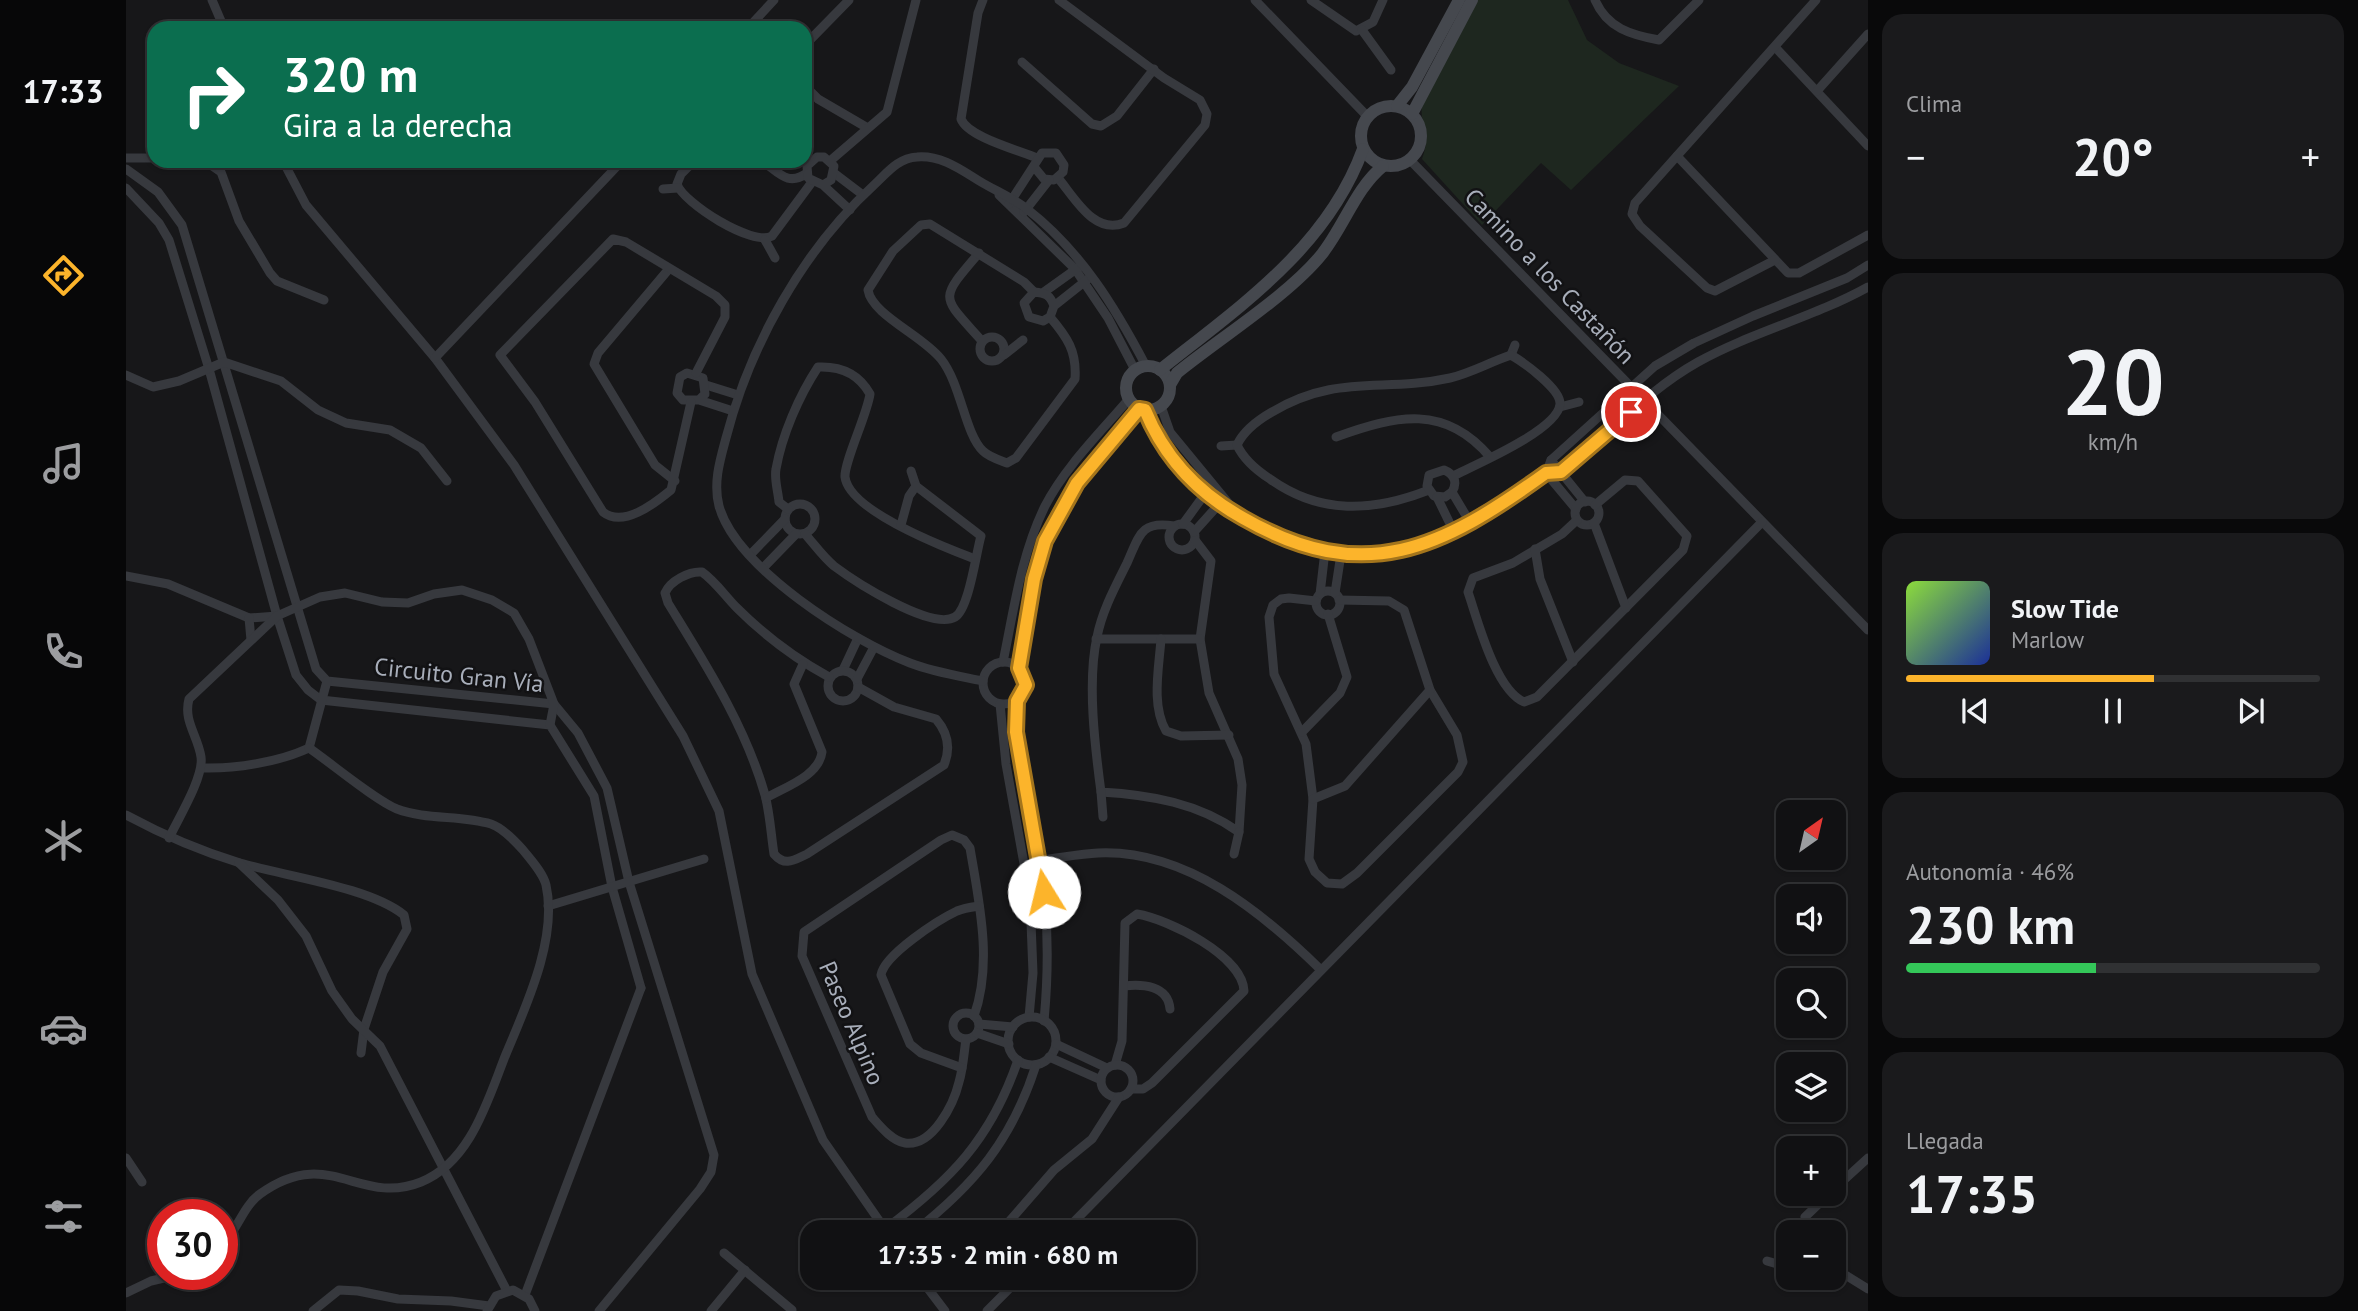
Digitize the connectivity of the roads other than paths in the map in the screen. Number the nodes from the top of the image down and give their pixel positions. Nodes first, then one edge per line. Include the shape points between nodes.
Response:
1 (212, 0) edge
2 (774, 0) edge
3 (849, 0) edge
4 (916, 0) edge
5 (983, 0) edge
6 (1059, 0) edge
7 (1255, 0) edge
8 (1311, 0) edge
9 (1383, 0) edge
10 (1461, 0) edge
11 (1595, 0) edge
12 (1699, 0) edge
13 (1816, 0) edge
14 (221, 21) edge
15 (754, 21) edge
16 (1363, 30) junction
17 (1868, 34) edge
18 (812, 39) edge
19 (1775, 47) junction
20 (1022, 62) dead end
21 (1154, 69) junction
22 (1391, 70) dead end
23 (1817, 91) junction
24 (812, 93) edge
25 (1397, 106) junction
26 (1412, 114) junction
27 (1367, 116) junction
28 (866, 127) junction
29 (1868, 146) edge
30 (1363, 149) junction
31 (1677, 156) junction
32 (126, 158) edge
33 (147, 158) edge
34 (1410, 160) junction
35 (830, 161) junction
36 (812, 162) edge
37 (1036, 163) junction
38 (1383, 166) junction
39 (215, 168) edge
40 (286, 168) edge
41 (615, 168) edge
42 (687, 168) edge
43 (772, 168) edge
44 (807, 168) edge
45 (126, 169) edge
46 (834, 173) junction
47 (809, 178) junction
48 (1054, 179) junction
49 (823, 184) junction
50 (126, 188) edge
51 (678, 188) junction
52 (663, 189) dead end
53 (863, 195) junction
54 (1010, 202) junction
55 (850, 210) junction
56 (1024, 212) junction
57 (1868, 235) edge
58 (765, 240) junction
59 (979, 253) junction
60 (775, 258) dead end
61 (1775, 260) junction
62 (1868, 265) edge
63 (1079, 266) junction
64 (668, 270) junction
65 (1089, 279) junction
66 (1868, 287) edge
67 (1039, 292) junction
68 (324, 300) dead end
69 (1054, 306) junction
70 (1050, 317) junction
71 (982, 341) junction
72 (1023, 341) dead end
73 (1515, 345) dead end
74 (1003, 355) junction
75 (1511, 355) junction
76 (435, 358) junction
77 (225, 362) junction
78 (1141, 368) junction
79 (209, 369) junction
80 (1160, 370) junction
81 (696, 373) junction
82 (126, 375) edge
83 (706, 385) junction
84 (1170, 385) junction
85 (1630, 386) junction
86 (738, 395) junction
87 (1644, 400) junction
88 (695, 401) junction
89 (1579, 402) dead end
90 (1137, 406) junction
91 (1161, 406) junction
92 (1560, 407) junction
93 (733, 411) junction
94 (1336, 437) dead end
95 (1237, 445) junction
96 (1221, 446) dead end
97 (1490, 457) junction
98 (1551, 460) junction
99 (912, 471) dead end
100 (1561, 472) junction
101 (1546, 473) junction
102 (1453, 476) junction
103 (447, 481) dead end
104 (675, 481) junction
105 (1213, 485) junction
106 (916, 486) junction
107 (1429, 491) junction
108 (1452, 492) junction
109 (1205, 494) junction
110 (1437, 497) junction
111 (1221, 501) junction
112 (1585, 502) junction
113 (1595, 505) junction
114 (1576, 509) junction
115 (787, 514) junction
116 (1577, 520) junction
117 (1762, 522) junction
118 (1594, 523) junction
119 (1471, 524) junction
120 (901, 525) junction
121 (1178, 525) junction
122 (1454, 533) junction
123 (801, 534) junction
124 (1194, 536) junction
125 (1535, 549) junction
126 (1325, 551) junction
127 (1341, 554) junction
128 (750, 555) junction
129 (975, 559) junction
130 (763, 568) junction
131 (126, 576) edge
132 (1337, 597) junction
133 (1318, 598) junction
134 (1626, 608) junction
135 (297, 610) junction
136 (1328, 614) junction
137 (277, 617) junction
138 (249, 618) junction
139 (1868, 630) edge
140 (858, 638) junction
141 (1096, 639) junction
142 (1161, 639) junction
143 (1200, 639) junction
144 (251, 640) junction
145 (874, 647) junction
146 (1003, 662) junction
147 (1573, 662) junction
148 (803, 664) junction
149 (1019, 668) junction
150 (842, 670) junction
151 (829, 677) junction
152 (327, 681) junction
153 (983, 681) junction
154 (858, 683) junction
155 (403, 690) junction
156 (1430, 690) junction
157 (321, 699) junction
158 (1017, 701) junction
159 (554, 704) junction
160 (1000, 704) junction
161 (402, 708) junction
162 (550, 725) junction
163 (1302, 732) junction
164 (1229, 735) junction
165 (309, 748) junction
166 (202, 768) junction
167 (1101, 792) junction
168 (766, 798) junction
169 (1313, 799) junction
170 (126, 815) edge
171 (1103, 817) dead end
172 (1239, 832) junction
173 (169, 838) junction
174 (1234, 854) dead end
175 (704, 859) dead end
176 (1039, 860) junction
177 (239, 863) junction
178 (629, 882) junction
179 (612, 887) junction
180 (548, 906) junction
181 (979, 906) junction
182 (1321, 970) junction
183 (660, 982) junction
184 (1124, 986) junction
185 (641, 988) junction
186 (1170, 1009) dead end
187 (1029, 1017) junction
188 (1044, 1021) junction
189 (977, 1024) junction
190 (1013, 1027) junction
191 (364, 1028) junction
192 (966, 1039) junction
193 (1009, 1044) junction
194 (1056, 1044) junction
195 (361, 1053) dead end
196 (1049, 1057) junction
197 (1018, 1060) junction
198 (1035, 1065) junction
199 (1111, 1067) junction
200 (961, 1068) junction
201 (1101, 1080) junction
202 (1131, 1088) junction
203 (1119, 1097) junction
204 (126, 1158) edge
205 (1868, 1158) edge
206 (444, 1169) junction
207 (1846, 1178) edge
208 (142, 1182) dead end
209 (1816, 1206) edge
210 (878, 1220) edge
211 (900, 1220) edge
212 (928, 1220) edge
213 (1010, 1220) edge
214 (1077, 1220) edge
215 (1807, 1220) edge
216 (238, 1222) edge
217 (724, 1253) dead end
218 (1767, 1261) dead end
219 (1776, 1264) edge
220 (745, 1270) junction
221 (1846, 1275) edge
222 (147, 1283) edge
223 (1868, 1289) edge
224 (929, 1290) edge
225 (1008, 1290) edge
226 (507, 1291) junction
227 (126, 1293) edge
228 (525, 1295) junction
229 (488, 1308) edge
230 (792, 1310) edge
231 (313, 1311) edge
232 (534, 1311) edge
233 (599, 1311) edge
234 (711, 1311) edge
235 (946, 1311) edge
236 (987, 1311) edge

1 - 14 street
2 - 15 street
3 - 18 street
4 - 28 street via 887,112
5 - 37 street via 961,119 976,134
6 - 21 street
7 - 27 street
8 - 16 street via 1345,26
9 - 16 street via 1373,22
10 - 25 street
10 - 26 street
11 - 12 street via 1613,26 1658,40
13 - 19 street
16 - 22 street
17 - 23 street
19 - 23 street
19 - 31 street
20 - 21 street via 1091,124 1101,126 1118,116
21 - 48 street via 1200,100 1207,114 1205,125 1156,188 1124,223 1114,227 1089,216
23 - 29 street
24 - 28 street
25 - 26 street
25 - 27 street via 1381,107
26 - 34 street via 1421,138
27 - 30 street via 1360,132
28 - 35 street
30 - 38 street
30 - 80 street via 1327,220 1292,261
31 - 61 street
31 - 61 street via 1635,203 1632,214 1640,226 1714,291
32 - 33 street
34 - 38 street
34 - 85 street, Camino a los Castañón
35 - 36 street via 817,157
35 - 46 street
37 - 48 street via 1040,177
37 - 48 street via 1049,152 1062,158 1064,165
37 - 54 street
38 - 84 street via 1370,176 1322,254 1298,280 1177,373
39 - 68 street via 270,273 278,281
40 - 76 street via 306,205
41 - 76 street
42 - 51 street
43 - 47 street via 789,181
44 - 47 street
45 - 77 street via 158,192 182,225
46 - 49 street
46 - 53 street
47 - 49 street
47 - 58 street via 780,227
48 - 56 street
49 - 55 street
50 - 79 street via 169,240
51 - 52 street
51 - 58 street via 685,198 750,238
53 - 54 street via 901,160 917,157 949,162
53 - 55 street
54 - 56 street
55 - 86 street via 810,259 776,314
56 - 63 street
57 - 61 street via 1799,273 1788,273
58 - 60 street
59 - 67 street
59 - 70 street via 930,224 921,225 893,251 873,280 869,301 923,339 941,359 959,392 976,443 985,453 1007,463 1016,458 1075,379 1076,362 1069,340
59 - 71 street via 949,288 948,297
62 - 85 street via 1694,343
63 - 65 street
63 - 67 street
64 - 81 street via 725,305 725,317
64 - 104 street via 598,353 594,364 655,465
64 - 104 street via 626,242 613,239 500,355 611,519 623,519 661,498
65 - 69 street
65 - 78 street via 1110,300
66 - 87 street via 1836,305 1788,321 1698,362
67 - 69 street via 1051,298
67 - 70 street via 1027,296 1025,311 1036,321
69 - 70 street
71 - 74 street via 990,336 999,338 1005,345
71 - 74 street via 979,348 989,361
72 - 74 street
73 - 75 street
75 - 92 street via 1552,388
75 - 95 street via 1450,378 1322,389 1264,417
76 - 210 street via 514,465 683,736 719,811 752,974 823,1140
77 - 79 street
77 - 103 street via 281,381 318,410 346,424 390,430 421,449
77 - 135 street
78 - 80 street
78 - 90 street via 1128,378
79 - 82 street via 153,387
79 - 137 street
80 - 84 street
81 - 83 street
81 - 88 street via 688,373 676,385 683,400
83 - 86 street
83 - 88 street via 705,394
84 - 91 street
85 - 87 street, Camino a los Castañón
85 - 98 street
86 - 93 street
87 - 100 street
87 - 117 street, Camino a los Castañón
88 - 93 street
88 - 104 street
89 - 92 street
90 - 91 street
90 - 109 street via 1171,459
90 - 146 street via 1063,477 1045,505 1019,576
90 - 149 street via 1077,483 1045,541
91 - 105 street via 1170,432
92 - 97 street via 1525,439
93 - 128 street via 718,465 716,493 725,523
94 - 97 street via 1391,422 1440,419 1475,439
95 - 96 street
95 - 107 street via 1242,457 1262,474 1310,501 1366,508
97 - 102 street
98 - 100 street
98 - 101 street
99 - 106 street
100 - 101 street
100 - 112 street
101 - 114 street
101 - 119 street
102 - 107 street via 1444,470 1433,471 1427,480
102 - 108 street
105 - 109 street
105 - 111 street
106 - 120 street
106 - 129 street via 981,536
107 - 110 street
108 - 110 street
108 - 119 street
109 - 111 street
109 - 121 street
110 - 122 street
111 - 124 street
111 - 126 street via 1241,517 1293,543
112 - 113 street
112 - 114 street
113 - 118 street via 1599,512
113 - 134 street via 1625,480 1638,481 1687,536 1683,550
114 - 116 street
115 - 120 street via 779,502 776,470 788,430 818,367 836,366 863,382 870,394 845,476 850,490 865,505
115 - 123 street via 788,528
115 - 123 street via 803,504 811,508 816,522
115 - 128 street
116 - 118 street
116 - 125 street
117 - 139 street, Camino a los Castañón
117 - 182 street
118 - 134 street
119 - 122 street
120 - 129 street
121 - 124 street
121 - 124 street via 1168,539 1176,550 1185,550
121 - 141 street via 1159,523 1142,531
122 - 127 street via 1385,554
123 - 129 street via 861,584 918,614 943,620 955,617 964,607
123 - 130 street
124 - 143 street via 1210,561
125 - 147 street via 1540,579
125 - 147 street via 1513,563 1472,578 1468,592 1488,651 1513,697 1524,702 1537,697
126 - 127 street
126 - 133 street
127 - 132 street
128 - 130 street
130 - 140 street via 817,614
131 - 138 street via 168,584
132 - 133 street via 1327,591
132 - 136 street via 1338,608
132 - 156 street via 1389,601 1404,610
133 - 136 street via 1318,609
133 - 163 street via 1281,599 1269,617 1274,674
134 - 147 street
135 - 137 street
135 - 152 street via 316,669
135 - 159 street via 320,597 345,593 382,603 408,603 462,590 492,600 514,613
136 - 163 street via 1348,677 1340,693
137 - 138 street
137 - 144 street
137 - 157 street via 296,675
138 - 144 street
140 - 145 street
140 - 150 street
141 - 142 street
141 - 167 street via 1093,732
142 - 143 street
142 - 164 street via 1158,708 1166,731 1181,737
143 - 164 street via 1209,693
144 - 166 street via 189,699 185,712
145 - 153 street via 910,663
145 - 154 street
146 - 149 street
146 - 153 street via 991,666
148 - 151 street
148 - 168 street via 794,684 822,752 821,762 814,771
148 - 168 street via 702,572 694,571 668,586 668,603 731,709
149 - 158 street via 1026,685
150 - 151 street
150 - 154 street
151 - 154 street via 829,692 841,701 855,696
152 - 155 street, Circuito Gran Vía
152 - 157 street
153 - 160 street via 985,693
154 - 168 street via 894,707 936,719 948,739 944,765 789,863 774,854
155 - 159 street, Circuito Gran Vía
155 - 161 street
156 - 169 street via 1345,786
156 - 169 street via 1457,735 1463,762 1342,884 1327,883 1309,859
157 - 161 street, Circuito Gran Vía
157 - 165 street
158 - 160 street
158 - 176 street via 1016,732
159 - 162 street
159 - 178 street, Circuito Gran Vía via 578,733 607,788
160 - 187 street via 1007,776 1030,897
161 - 162 street, Circuito Gran Vía
162 - 179 street, Circuito Gran Vía via 594,796
163 - 169 street
164 - 172 street via 1242,785
165 - 166 street via 233,769
165 - 180 street via 395,808 492,824 515,840 534,864 546,884
166 - 173 street
167 - 171 street
167 - 172 street via 1198,808
170 - 173 street
172 - 174 street
173 - 177 street
175 - 178 street
176 - 182 street via 1100,853 1151,859 1175,868 1247,905
176 - 188 street via 1049,956
177 - 191 street via 278,900 306,936 332,992
177 - 191 street via 376,900 404,915 407,929 383,972
178 - 179 street
178 - 183 street, Circuito Gran Vía
179 - 180 street
179 - 185 street, Circuito Gran Vía
180 - 206 street via 544,950 530,995 470,1138
181 - 189 street, Paseo Alpino via 984,983
181 - 200 street, Paseo Alpino via 957,911 892,956 881,975 910,1044 920,1054
181 - 200 street, Paseo Alpino via 970,848 952,835 808,927 801,942 802,956 872,1117 885,1132 904,1143 917,1142 932,1132 949,1109
182 - 214 street
183 - 185 street
183 - 233 street, Circuito Gran Vía via 714,1155 711,1172
184 - 186 street via 1156,988 1168,999
184 - 199 street via 1122,1041
184 - 202 street via 1125,923 1138,914 1171,923 1200,939 1225,961 1244,987 1243,995 1152,1083 1143,1089
185 - 228 street
187 - 188 street
187 - 190 street
188 - 194 street via 1054,1032
189 - 190 street
189 - 192 street
189 - 192 street, Paseo Alpino via 961,1014 953,1024 955,1032
189 - 193 street
190 - 193 street
191 - 195 street
191 - 206 street via 380,1046
192 - 200 street, Paseo Alpino
193 - 197 street
194 - 196 street
194 - 199 street
196 - 198 street
196 - 201 street
197 - 198 street
197 - 211 street via 1005,1098 962,1164
198 - 212 street via 1023,1105 977,1176
199 - 201 street
199 - 202 street via 1129,1070
201 - 203 street via 1104,1091
202 - 203 street
203 - 213 street via 1092,1139 1054,1170
204 - 208 street
205 - 207 street
206 - 216 street via 421,1183 395,1189 333,1174 301,1173 256,1196
206 - 226 street
209 - 215 street
217 - 220 street
218 - 219 street
220 - 230 street
220 - 234 street
221 - 223 street
222 - 227 street
224 - 235 street
225 - 236 street
226 - 228 street
226 - 229 street via 496,1296
228 - 232 street
229 - 231 street via 339,1290

